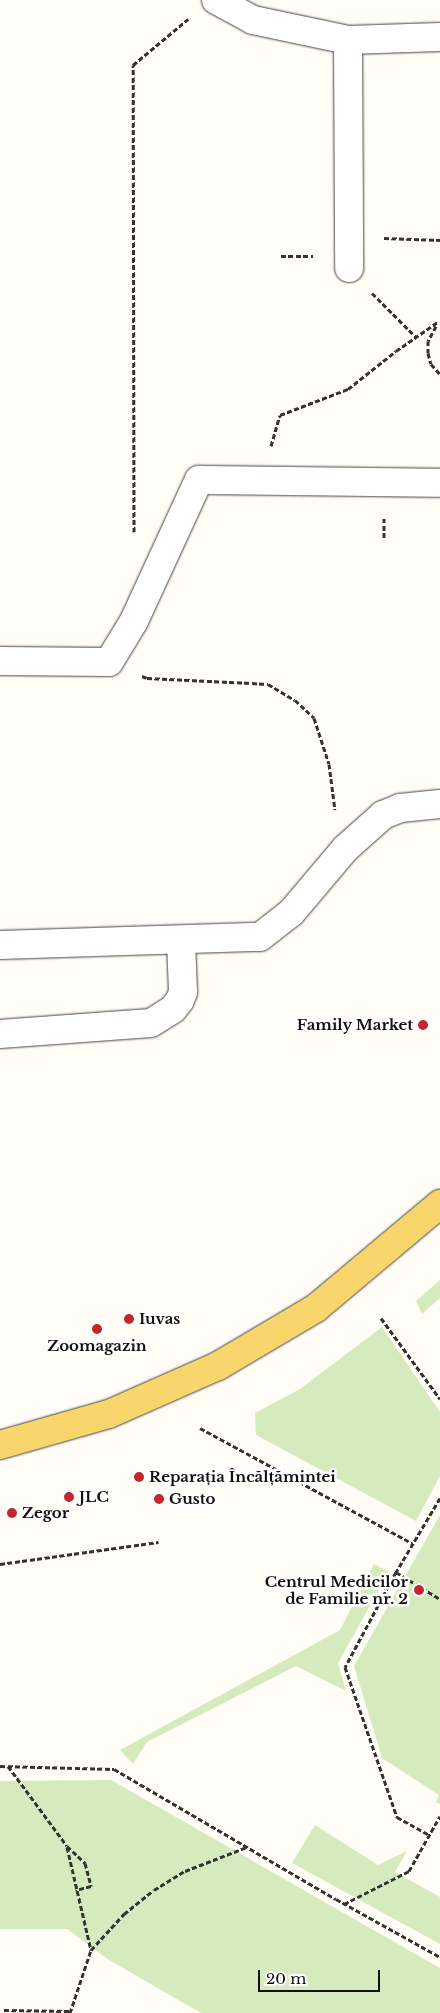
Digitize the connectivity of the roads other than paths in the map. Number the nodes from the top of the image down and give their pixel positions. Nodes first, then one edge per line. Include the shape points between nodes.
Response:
1 (216, 0) edge
2 (440, 37) edge
3 (348, 40) junction
4 (349, 268) road end
5 (440, 483) edge
6 (0, 661) edge
7 (440, 804) edge
8 (181, 940) junction
9 (0, 945) edge
10 (0, 1034) edge
11 (440, 1204) edge
12 (0, 1445) edge

1 - 3 lane via 253,20
2 - 3 lane
3 - 4 lane
5 - 6 lane via 200,480 134,620 110,662
7 - 8 lane via 400,808 383,816 340,855 296,907 260,937
8 - 9 lane
8 - 10 lane via 183,992 172,1009 150,1023
11 - 12 main road via 316,1308 218,1366 110,1414

